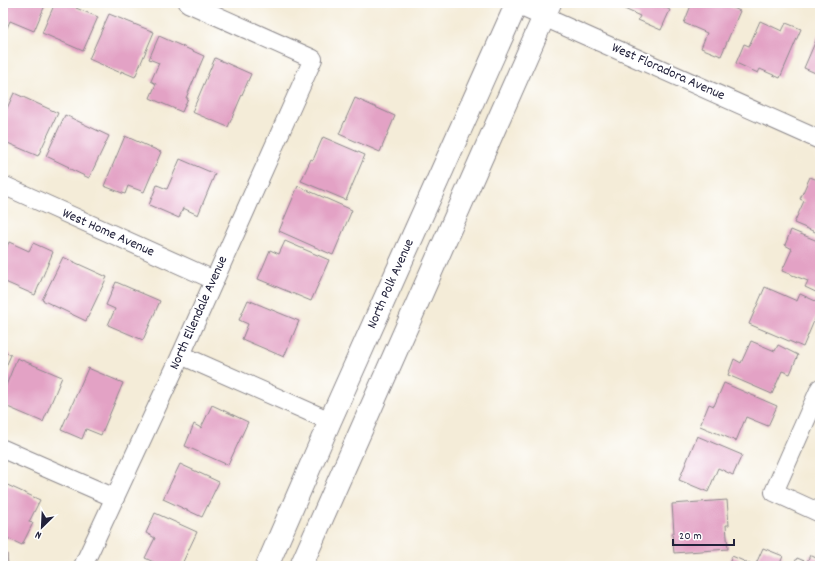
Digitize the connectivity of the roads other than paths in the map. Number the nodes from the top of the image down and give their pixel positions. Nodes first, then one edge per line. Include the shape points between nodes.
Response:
1 (188, 3) edge
2 (517, 4) edge
3 (547, 10) edge
4 (820, 140) edge
5 (3, 186) edge
6 (214, 280) junction
7 (181, 355) junction
8 (820, 388) edge
9 (330, 421) junction
10 (3, 448) edge
11 (115, 498) junction
12 (820, 513) edge
13 (83, 566) edge
14 (267, 566) edge
15 (287, 566) edge
16 (301, 566) edge

1 - 6 street, North Ellendale Avenue via 313,59
2 - 3 street, West Floradora Avenue
2 - 9 main road, North Polk Avenue
3 - 4 street, West Floradora Avenue
3 - 16 main road
5 - 6 street, West Home Avenue
6 - 7 street, North Ellendale Avenue
7 - 9 street
7 - 11 street, North Ellendale Avenue
8 - 12 street via 774,492
9 - 14 main road, North Polk Avenue
9 - 15 main road via 338,452
10 - 11 street
11 - 13 street, North Ellendale Avenue

